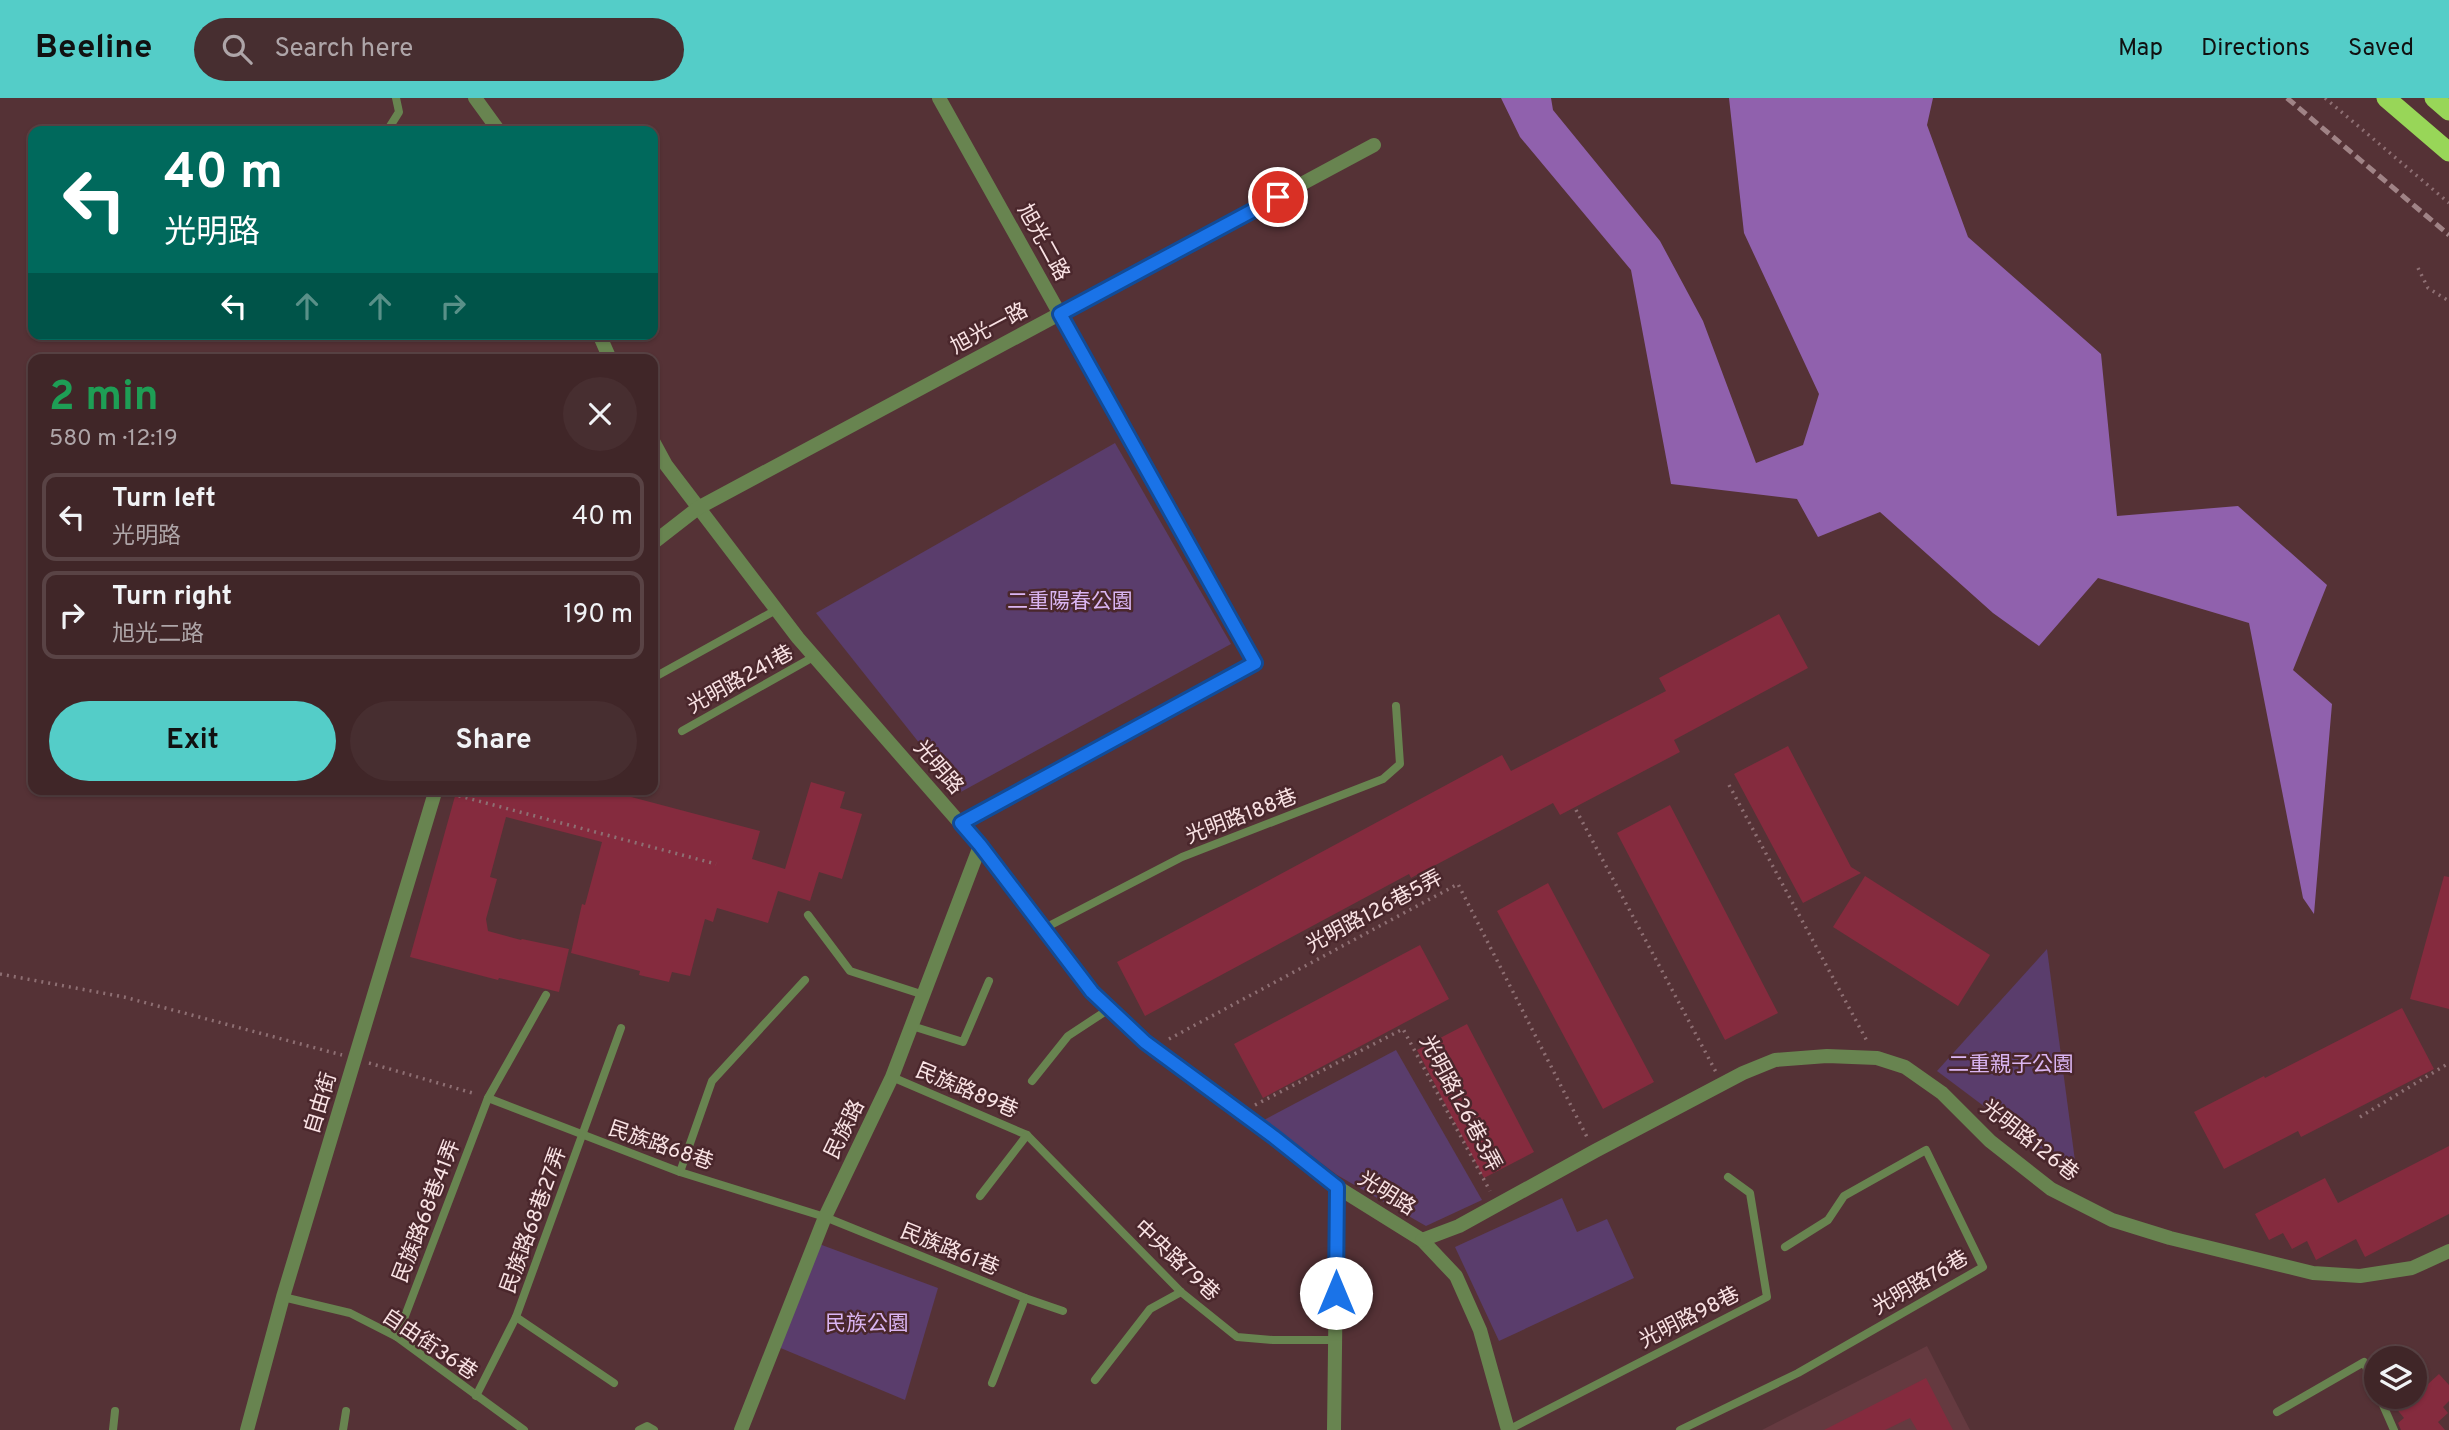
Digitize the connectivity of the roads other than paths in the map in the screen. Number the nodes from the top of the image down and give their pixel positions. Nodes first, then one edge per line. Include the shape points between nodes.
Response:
1 (396, 98) edge
2 (475, 98) edge
3 (939, 98) edge
4 (2386, 98) edge
5 (2434, 98) edge
6 (2449, 111) edge
7 (390, 126) edge
8 (495, 126) edge
9 (1374, 145) dead end
10 (2449, 152) edge
11 (1060, 314) junction
12 (658, 450) edge
13 (698, 508) junction
14 (658, 539) edge
15 (776, 610) junction
16 (815, 656) junction
17 (658, 675) edge
18 (1396, 706) dead end
19 (682, 731) dead end
20 (434, 795) edge
21 (961, 823) junction
22 (980, 845) junction
23 (808, 915) dead end
24 (1043, 929) junction
25 (805, 980) dead end
26 (989, 981) dead end
27 (546, 995) dead end
28 (924, 995) junction
29 (1109, 1009) junction
30 (912, 1026) junction
31 (621, 1028) dead end
32 (892, 1077) junction
33 (1032, 1082) dead end
34 (488, 1098) junction
35 (1027, 1135) junction
36 (582, 1136) junction
37 (680, 1172) junction
38 (1728, 1177) dead end
39 (1337, 1187) junction
40 (980, 1196) dead end
41 (825, 1217) junction
42 (1422, 1240) junction
43 (1784, 1247) dead end
44 (2449, 1251) edge
45 (1181, 1292) junction
46 (283, 1297) junction
47 (1025, 1298) junction
48 (1063, 1311) dead end
49 (516, 1317) junction
50 (397, 1338) junction
51 (1336, 1339) junction
52 (2364, 1362) edge
53 (1096, 1380) dead end
54 (614, 1383) dead end
55 (992, 1383) dead end
56 (476, 1396) junction
57 (2385, 1409) edge
58 (115, 1411) dead end
59 (346, 1411) dead end
60 (2277, 1412) dead end
61 (113, 1430) edge
62 (247, 1430) edge
63 (343, 1430) edge
64 (524, 1430) edge
65 (639, 1430) edge
66 (654, 1430) edge
67 (741, 1430) edge
68 (1334, 1430) edge
69 (1508, 1430) edge
70 (1680, 1430) edge
71 (2394, 1430) edge

1 - 7 lane via 399,112
2 - 8 street
3 - 11 street, 旭光二路
4 - 10 highway
5 - 6 highway
9 - 11 street, 旭光一路
11 - 13 street, 旭光一路
11 - 21 street, 旭光二路 via 1255,663
12 - 13 street, 光明路
13 - 14 street, 旭光一路
13 - 15 street, 光明路
15 - 16 street, 光明路
15 - 17 lane
16 - 19 lane, 光明路241巷
16 - 21 street, 光明路
18 - 24 lane, 光明路188巷 via 1400,764 1383,779 1182,857
20 - 46 street, 自由街
21 - 22 street, 光明路
22 - 24 street, 光明路
22 - 28 street, 民族路
23 - 28 lane via 850,971
24 - 29 street, 光明路
25 - 37 lane via 712,1081
26 - 30 lane via 963,1042
27 - 34 lane, 民族路68巷41弄
28 - 30 street, 民族路
29 - 33 lane via 1069,1036
29 - 39 street, 光明路 via 1153,1048
30 - 32 street, 民族路
31 - 36 lane, 民族路68巷27弄
32 - 35 lane, 民族路89巷
32 - 41 street, 民族路
34 - 36 lane, 民族路68巷
34 - 50 lane, 民族路68巷41弄
35 - 40 lane
35 - 45 lane, 中央路79巷
36 - 37 lane, 民族路68巷
36 - 49 lane, 民族路68巷27弄
37 - 41 lane, 民族路68巷
38 - 69 lane, 光明路98巷 via 1750,1193 1767,1297
39 - 42 street, 光明路
39 - 51 street
41 - 47 lane, 民族路61巷
41 - 67 street, 民族路
42 - 44 street, 光明路126巷 via 1459,1226 1722,1083 1776,1060 1827,1056 1877,1058 1905,1067 1942,1093 1990,1141 2051,1189 2112,1220 2312,1273 2360,1276 2412,1268
42 - 69 street, 光明路 via 1456,1276 1480,1330
43 - 70 lane, 光明路76巷 via 1828,1220 1844,1196 1926,1150 1983,1267 1798,1373
45 - 51 lane, 中央路79巷 via 1237,1337
45 - 53 lane via 1150,1309
46 - 50 lane, 自由街36巷 via 350,1313
46 - 62 street, 自由街
47 - 48 lane, 民族路61巷
47 - 55 lane
49 - 54 lane, 民族路68巷27弄
49 - 56 lane, 民族路68巷27弄
50 - 56 lane, 自由街36巷
51 - 68 street
52 - 60 lane
56 - 64 lane, 自由街36巷
57 - 71 lane
58 - 61 lane
59 - 63 lane
65 - 66 lane via 647,1426

